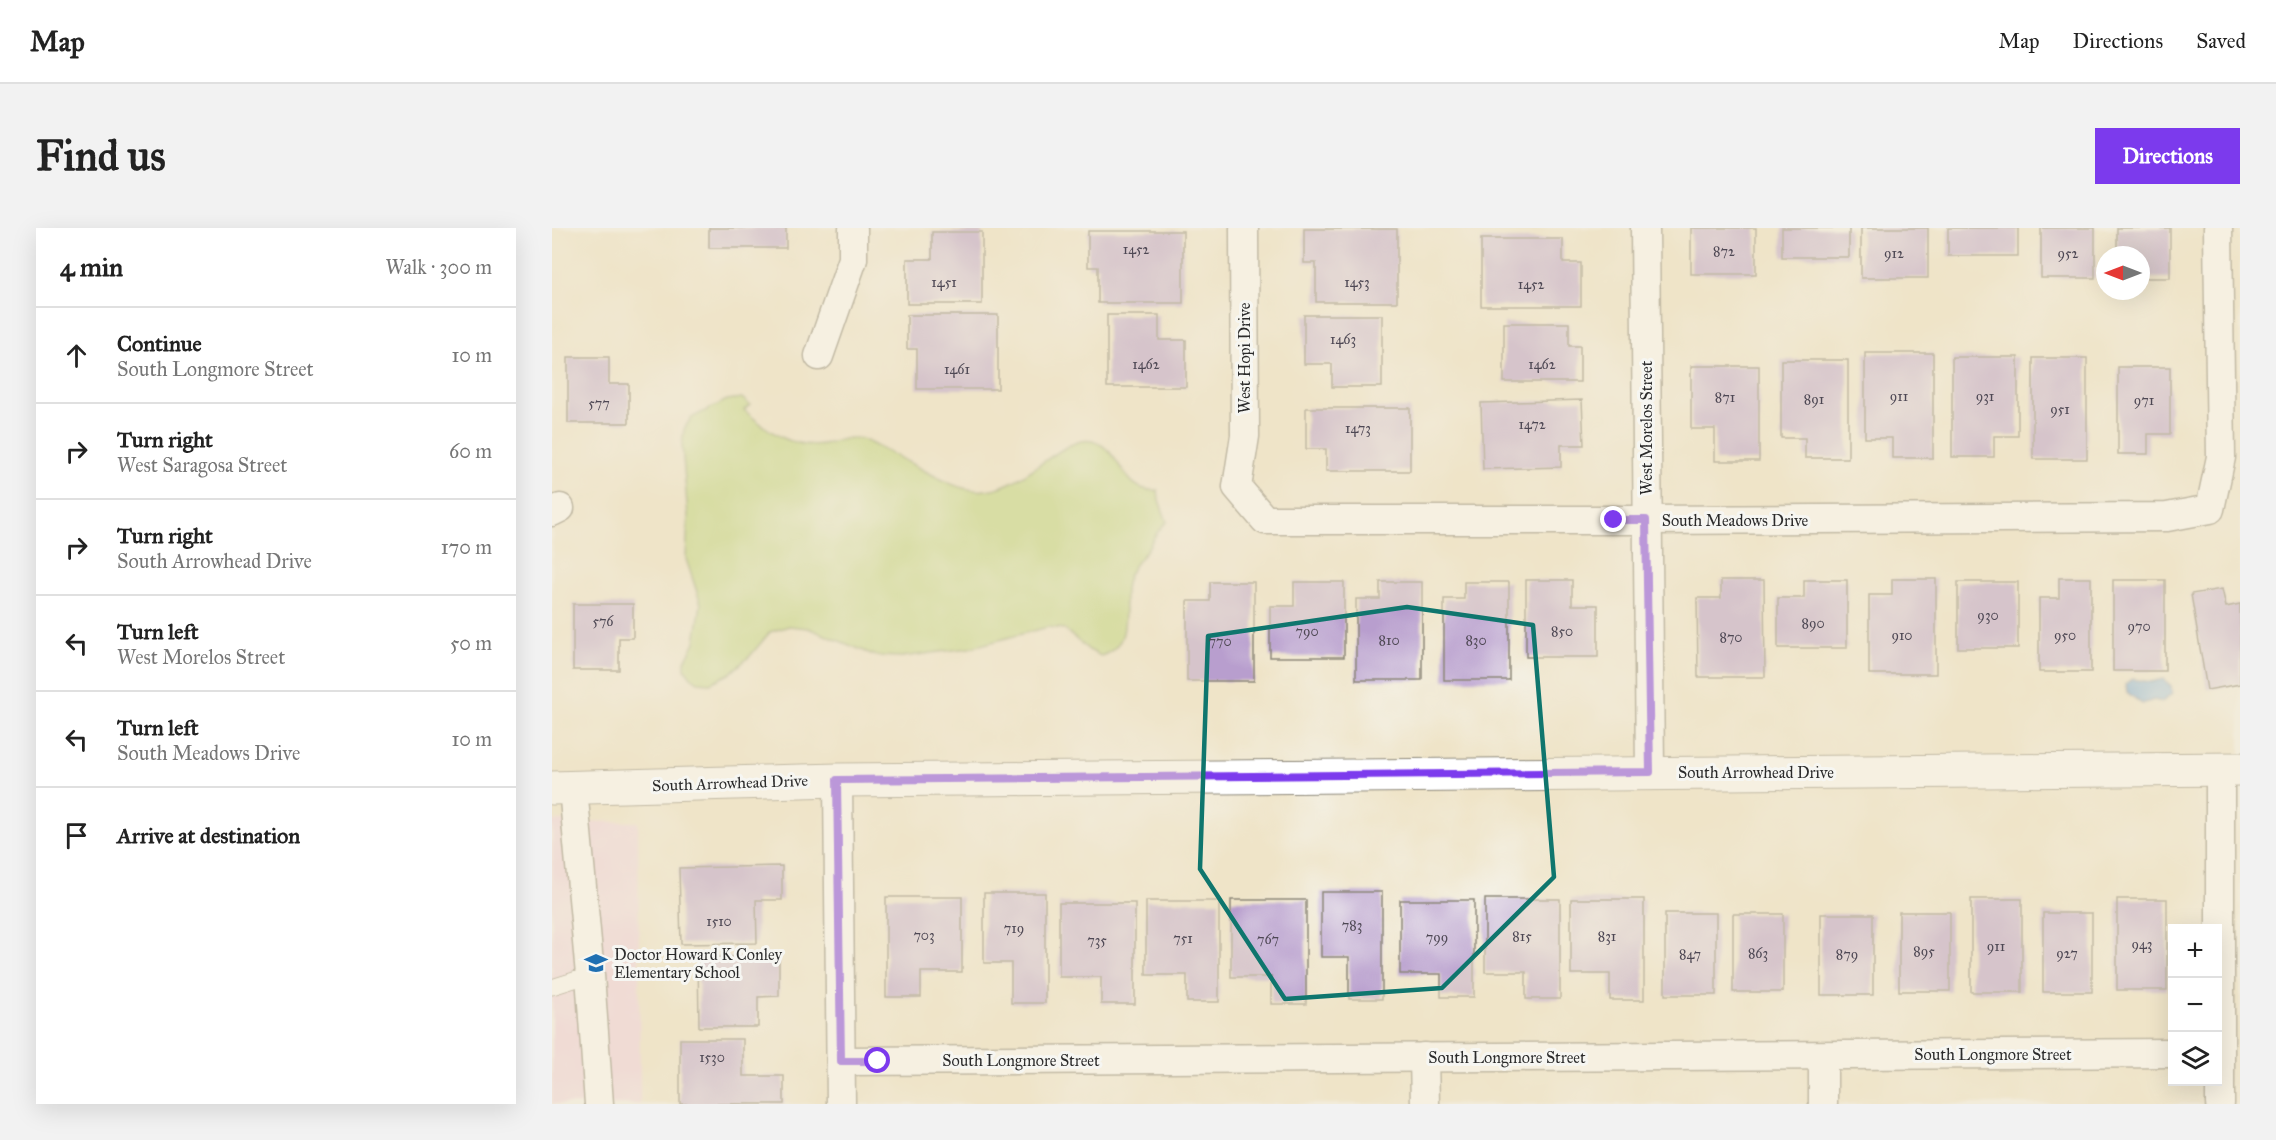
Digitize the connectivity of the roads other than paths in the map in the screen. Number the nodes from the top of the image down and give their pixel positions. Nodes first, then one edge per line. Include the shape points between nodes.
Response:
1 (853, 228) edge
2 (1244, 228) edge
3 (1645, 228) edge
4 (2218, 228) edge
5 (819, 356) dead end
6 (1237, 488) joint
7 (1646, 520) junction
8 (2230, 769) edge
9 (1650, 772) junction
10 (837, 780) junction
11 (562, 788) edge
12 (590, 975) junction
13 (552, 987) edge
14 (2220, 1032) edge
15 (2168, 1053) edge
16 (1823, 1056) junction
17 (1424, 1057) junction
18 (841, 1061) junction
19 (2220, 1086) edge
20 (599, 1104) edge
21 (841, 1104) edge
22 (1425, 1104) edge
23 (1823, 1104) edge
24 (2220, 1104) edge

1 - 5 street via 853,259
2 - 6 street, West Hopi Drive via 1245,436
3 - 7 street, West Morelos Street
4 - 7 street, South Meadows Drive via 2221,458 2210,509 2167,517
6 - 7 street, South Meadows Drive via 1265,520
7 - 9 street, West Morelos Street
8 - 9 street, South Arrowhead Drive
8 - 14 street
9 - 10 street, South Arrowhead Drive
10 - 11 street, South Arrowhead Drive
10 - 18 street
11 - 12 street
12 - 13 lane
12 - 20 street
15 - 16 street, South Longmore Street
16 - 17 street, South Longmore Street
16 - 23 street
17 - 18 street, South Longmore Street
17 - 22 street
18 - 21 street
19 - 24 street

